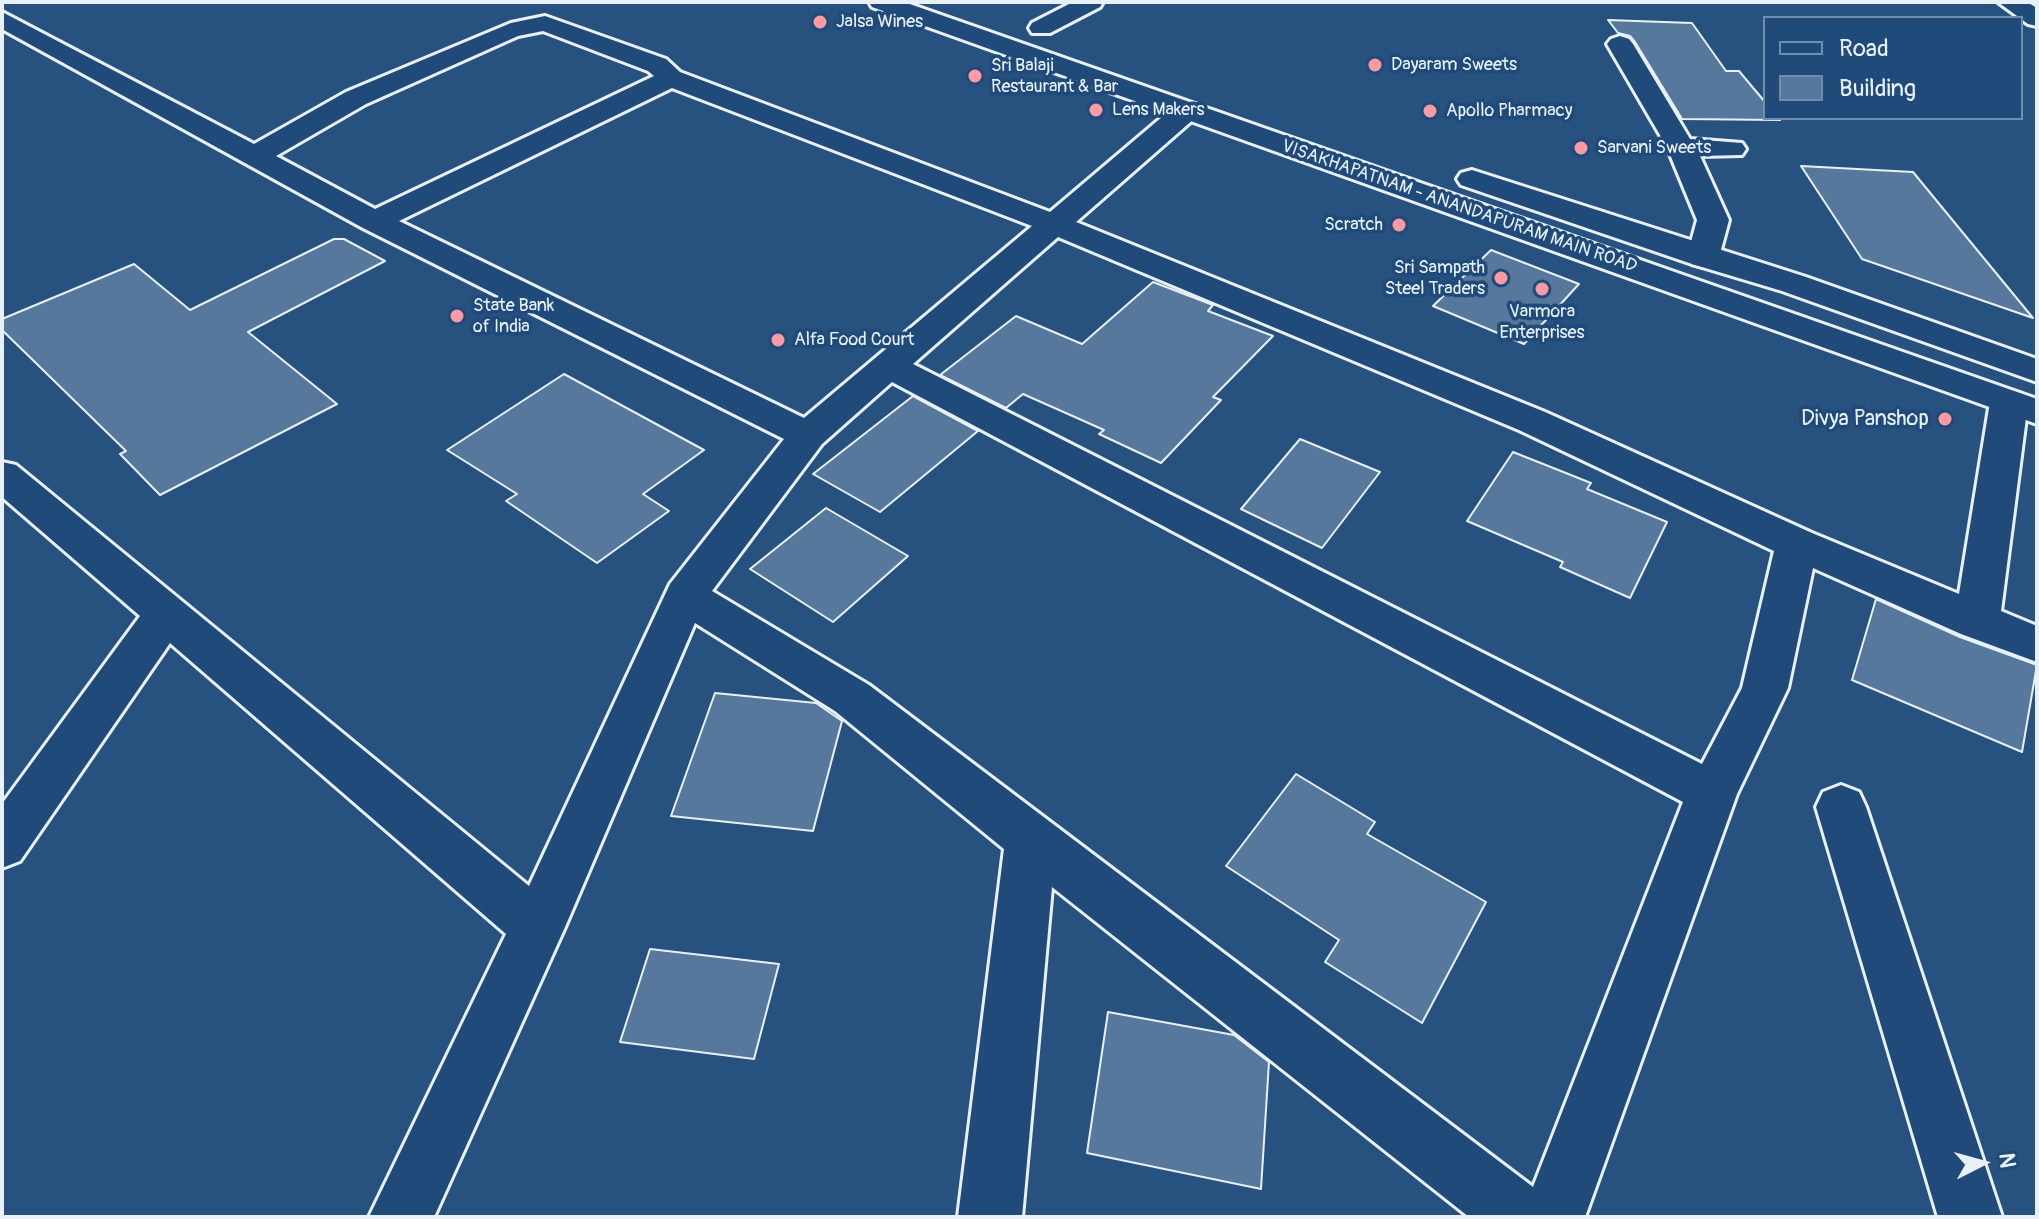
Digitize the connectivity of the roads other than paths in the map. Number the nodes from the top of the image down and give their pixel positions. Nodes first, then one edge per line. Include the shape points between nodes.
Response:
1 (21, 2) edge
2 (881, 2) edge
3 (963, 2) edge
4 (1091, 2) edge
5 (2010, 2) edge
6 (2, 11) edge
7 (2, 19) edge
8 (2037, 19) edge
9 (1041, 28) junction
10 (1620, 44) dead end
11 (671, 78) junction
12 (1185, 112) junction
13 (1315, 126) dead end
14 (1681, 147) junction
15 (1732, 149) dead end
16 (254, 156) junction
17 (1450, 171) dead end
18 (374, 221) junction
19 (1054, 224) junction
20 (1703, 257) junction
21 (888, 365) junction
22 (2037, 371) edge
23 (2023, 407) edge
24 (808, 435) junction
25 (2, 475) edge
26 (1797, 544) junction
27 (685, 595) junction
28 (166, 614) junction
29 (1977, 622) junction
30 (2037, 645) edge
31 (1712, 793) junction
32 (1841, 807) dead end
33 (1031, 840) junction
34 (2, 845) edge
35 (538, 927) junction
36 (401, 1217) edge
37 (990, 1217) edge
38 (1520, 1217) edge
39 (1553, 1217) edge
40 (1970, 1217) edge

1 - 6 street
2 - 12 street, VISAKHAPATNAM - ANANDAPURAM MAIN ROAD
3 - 9 street, VISAKHAPATNAM - ANANDAPURAM MAIN ROAD
4 - 9 street
5 - 8 street
7 - 16 street
9 - 13 street, VISAKHAPATNAM - ANANDAPURAM MAIN ROAD
10 - 14 street
11 - 16 street via 657,65 545,23 511,30 356,98
11 - 18 street
11 - 19 street
12 - 19 street
12 - 23 street, VISAKHAPATNAM - ANANDAPURAM MAIN ROAD
14 - 15 street
14 - 20 street via 1713,220
16 - 18 street
17 - 20 street, VISAKHAPATNAM - ANANDAPURAM MAIN ROAD
18 - 24 street
19 - 21 street
19 - 26 street via 1532,421
20 - 22 street, VISAKHAPATNAM - ANANDAPURAM MAIN ROAD
21 - 24 street
21 - 31 street
23 - 29 street
24 - 27 street
25 - 28 street
26 - 29 street
26 - 31 street via 1765,688
27 - 33 street via 852,698
27 - 35 street
28 - 34 street
28 - 35 street
29 - 30 street
31 - 39 street
32 - 40 street
33 - 37 street
33 - 38 street
35 - 36 street

